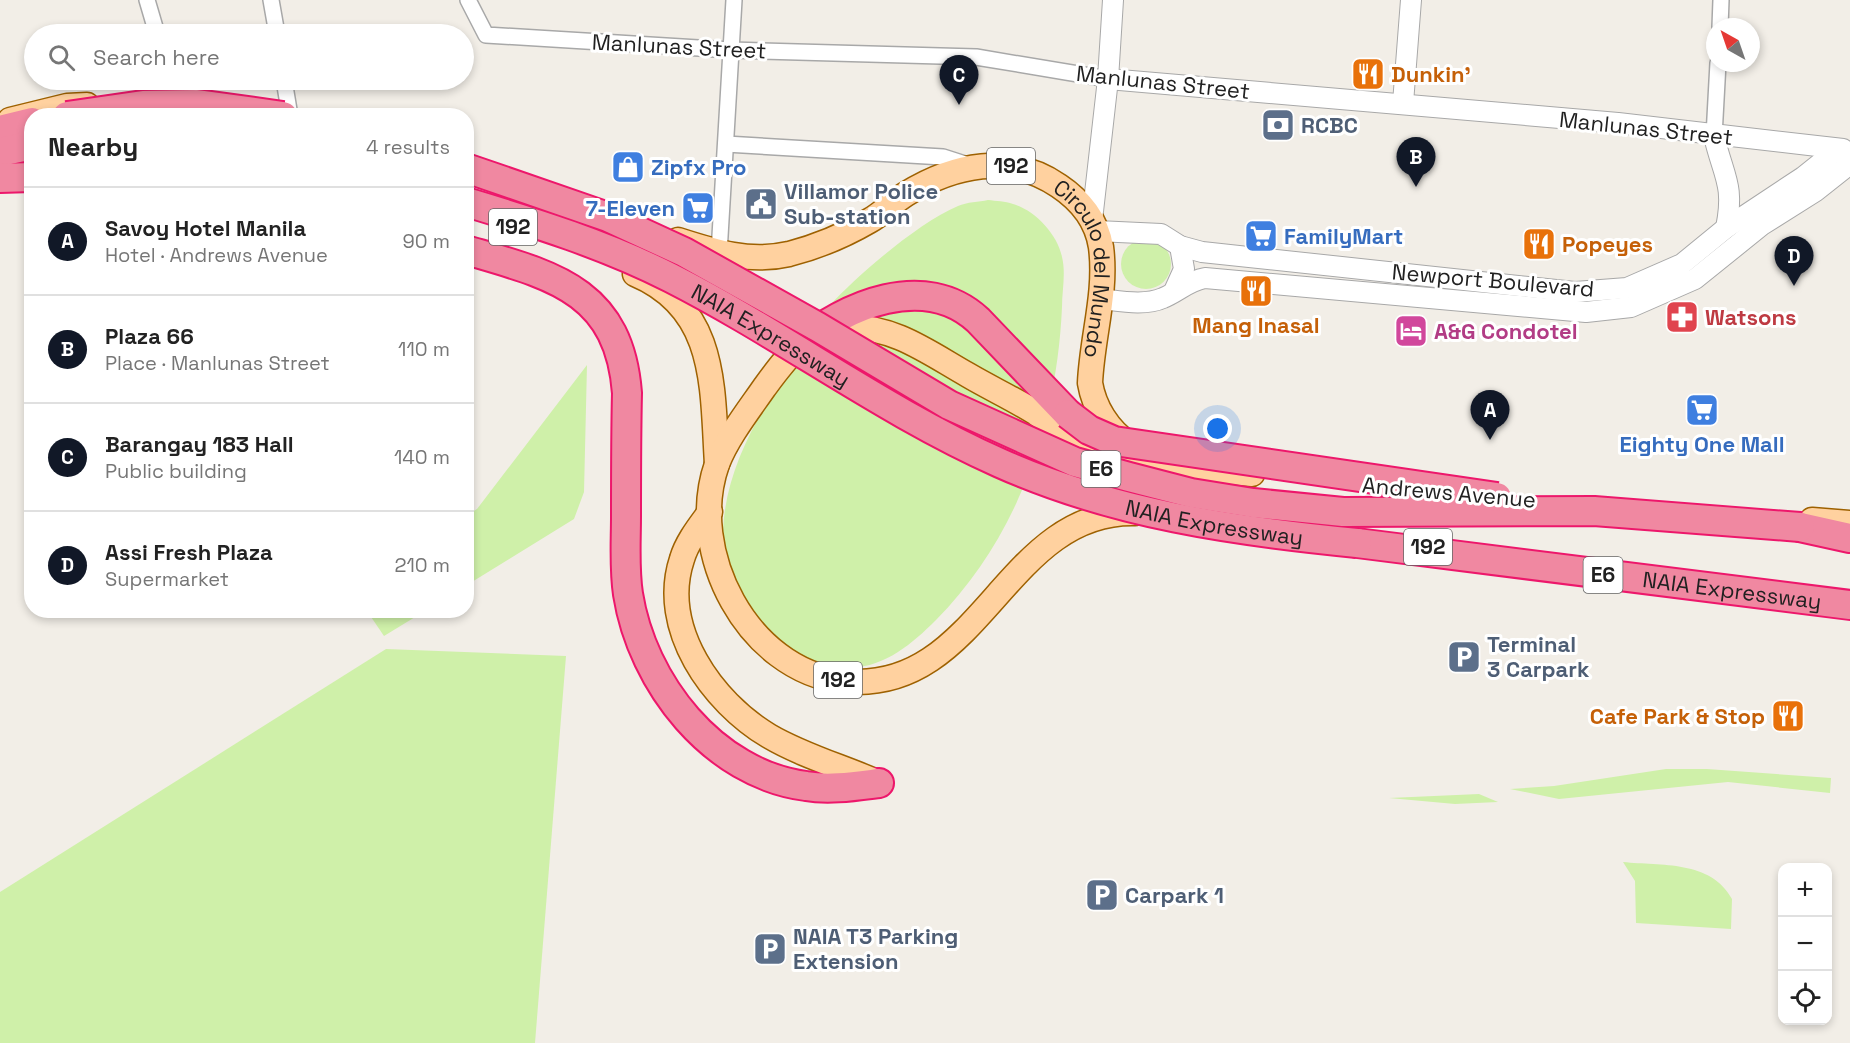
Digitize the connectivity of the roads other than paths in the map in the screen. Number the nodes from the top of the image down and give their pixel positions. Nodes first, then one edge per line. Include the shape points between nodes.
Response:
1 (147, 0) edge
2 (271, 0) edge
3 (468, 0) edge
4 (734, 0) edge
5 (1113, 0) edge
6 (1411, 0) edge
7 (1721, 0) edge
8 (1720, 18) edge
9 (154, 24) edge
10 (275, 24) edge
11 (731, 50) junction
12 (1718, 72) edge
13 (1108, 79) junction
14 (169, 90) edge
15 (286, 90) edge
16 (1403, 103) junction
17 (59, 108) edge
18 (122, 108) edge
19 (133, 108) edge
20 (166, 108) edge
21 (226, 108) edge
22 (289, 108) edge
23 (24, 116) edge
24 (0, 122) edge
25 (24, 124) edge
26 (0, 130) edge
27 (1714, 136) junction
28 (726, 144) junction
29 (24, 147) edge
30 (1844, 149) edge
31 (0, 152) edge
32 (24, 154) edge
33 (0, 159) edge
34 (1850, 164) edge
35 (974, 167) junction
36 (474, 171) edge
37 (24, 177) edge
38 (0, 178) edge
39 (474, 178) edge
40 (474, 205) edge
41 (474, 214) edge
42 (1094, 225) junction
43 (1726, 228) junction
44 (1180, 246) junction
45 (474, 252) edge
46 (719, 253) junction
47 (1175, 289) junction
48 (1101, 299) junction
49 (798, 345) junction
50 (1090, 383) joint
51 (717, 464) junction
52 (1172, 467) junction
53 (1594, 511) junction
54 (710, 512) junction
55 (1850, 523) edge
56 (1850, 538) edge
57 (1850, 594) edge
58 (1850, 604) edge
59 (879, 783) joint

1 - 9 street
2 - 10 street
3 - 11 street, Manlunas Street via 486,35
4 - 11 street
5 - 13 street
6 - 16 street
7 - 8 street
11 - 13 street, Manlunas Street via 976,57
11 - 28 street
12 - 27 street
13 - 16 street, Manlunas Street
13 - 42 street
14 - 20 street
15 - 22 street
16 - 27 street, Manlunas Street
17 - 19 main road
18 - 21 highway, bridge via 197,104
23 - 24 main road
25 - 26 highway
27 - 30 street, Manlunas Street
27 - 43 street via 1729,180 1731,203
28 - 35 street via 943,157
28 - 46 street
29 - 31 highway
30 - 43 street, Newport Boulevard
32 - 33 main road
34 - 47 street, Newport Boulevard via 1762,225 1695,279 1631,307 1586,312 1205,278
35 - 42 main road, Circulo del Mundo / 192 via 1004,165 1036,174 1079,202
35 - 46 main road, Circulo del Mundo / 192 via 921,185 870,220 790,254 746,258
36 - 53 highway, NAIA Expressway / E6, bridge via 608,217 684,252 949,405 1075,462 1191,493 1343,512
37 - 38 highway
39 - 46 main road, 192
40 - 58 highway, NAIA Expressway / E6, bridge via 602,248 670,278 932,431 1001,464 1129,509 1249,532
41 - 51 main road, 192 via 560,243 642,278 679,303 697,327 706,354
42 - 44 street, Newport Boulevard via 1161,234
42 - 48 main road, Circulo del Mundo via 1101,247
43 - 44 street, Newport Boulevard via 1682,264 1657,277 1627,288 1575,292 1202,252
44 - 47 street via 1184,268
45 - 59 highway via 537,271 567,285 594,309 616,343 627,393 628,592 643,645 676,704 701,733 743,765 782,781 808,787
47 - 48 street, Newport Boulevard via 1152,302
48 - 50 main road, Circulo del Mundo
49 - 51 main road, 192 via 754,402
49 - 52 main road via 814,334 845,327 900,336 1037,414 1087,449
49 - 53 highway, bridge via 838,316 887,298 908,295 945,299 978,320 1068,414 1089,430 1114,441
50 - 52 main road, Andrews Avenue via 1096,405 1117,435
51 - 54 main road, 192
52 - 55 main road, Andrews Avenue
53 - 56 highway, NAIA Expressway / E6, bridge via 1800,527
54 - 57 main road, 192 via 720,572 729,596 752,629 791,663 841,681 881,680 926,663 971,624 1061,532 1089,519 1116,513 1164,513 1346,538
54 - 59 main road via 684,553 676,589 684,633 703,674 736,711 771,737

